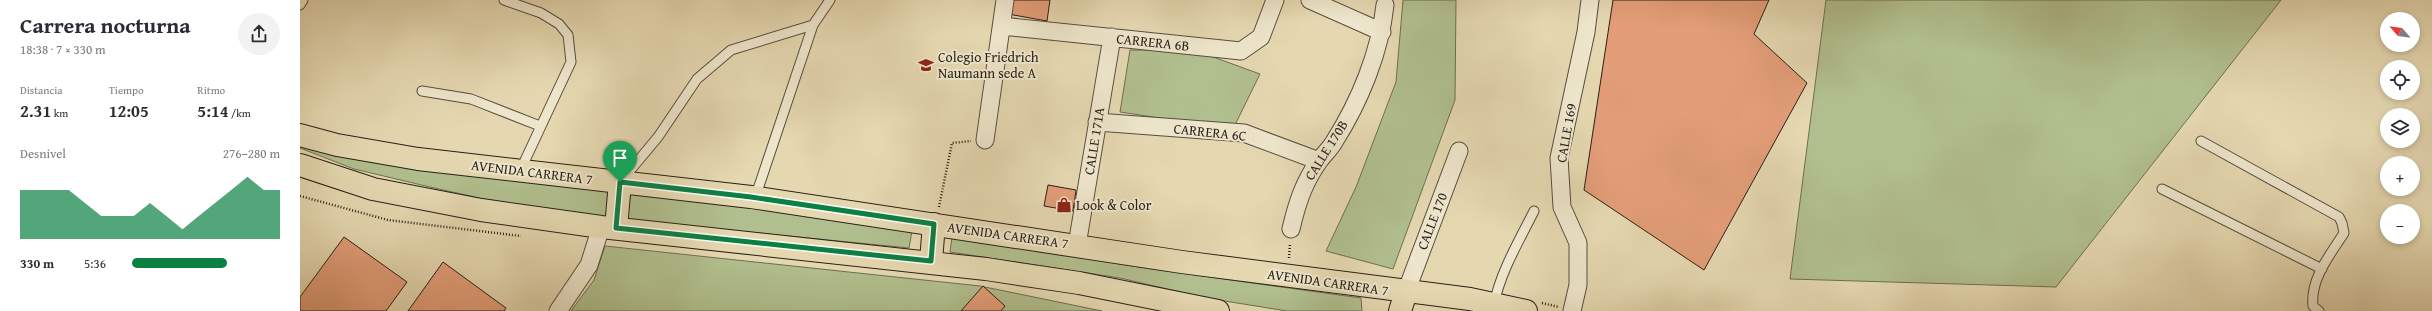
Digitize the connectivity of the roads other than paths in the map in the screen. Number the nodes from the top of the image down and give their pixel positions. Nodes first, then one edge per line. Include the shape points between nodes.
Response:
1 (303, 0) edge
2 (504, 0) edge
3 (830, 0) edge
4 (1005, 0) edge
5 (1275, 0) edge
6 (1310, 0) edge
7 (1590, 0) edge
8 (300, 5) edge
9 (1385, 5) dead end
10 (813, 25) junction
11 (1002, 26) junction
12 (1382, 32) junction
13 (1112, 37) junction
14 (422, 91) dead end
15 (1097, 122) junction
16 (540, 126) junction
17 (300, 135) edge
18 (985, 140) road end
19 (2201, 141) dead end
20 (1459, 151) dead end
21 (1319, 160) junction
22 (300, 165) edge
23 (520, 171) junction
24 (620, 182) junction
25 (2162, 189) dead end
26 (755, 198) junction
27 (1534, 211) dead end
28 (936, 218) junction
29 (608, 227) junction
30 (1291, 228) road end
31 (1077, 245) junction
32 (931, 261) junction
33 (2322, 269) junction
34 (1403, 302) edge
35 (1434, 303) edge
36 (1494, 304) junction
37 (558, 311) edge
38 (1218, 311) edge
39 (1526, 311) edge
40 (1572, 311) edge
41 (2319, 311) edge

1 - 8 lane
2 - 16 lane via 541,13 560,24 568,35 571,62
3 - 10 lane
4 - 11 street
5 - 13 street, CARRERA 6B via 1261,37 1241,51
6 - 12 street
7 - 40 street, CALLE 169 via 1586,32 1559,158 1562,207 1578,243 1578,285
9 - 12 street, CALLE 170B
10 - 24 lane via 731,50 697,79 658,136
10 - 26 lane
11 - 13 street, CARRERA 6B
11 - 18 street
12 - 21 street, CALLE 170B via 1362,86 1334,143
13 - 15 street, CALLE 171A
14 - 16 lane via 471,99
15 - 21 street, CARRERA 6C via 1244,133
15 - 31 street, CALLE 171A
16 - 23 lane
17 - 23 main road, AVENIDA CARRERA 7 via 377,153
19 - 33 lane via 2338,217 2344,233
20 - 34 street, CALLE 170
21 - 30 street, CALLE 170B via 1300,194
22 - 29 main road via 344,181 425,200
23 - 24 main road, AVENIDA CARRERA 7
24 - 26 main road, AVENIDA CARRERA 7
24 - 29 main road
25 - 33 lane
26 - 28 main road, AVENIDA CARRERA 7
27 - 36 lane via 1511,257
28 - 31 main road, AVENIDA CARRERA 7
28 - 32 main road
29 - 32 main road
29 - 37 street via 589,265
31 - 34 main road, AVENIDA CARRERA 7 via 1287,276
32 - 38 main road via 1079,283
33 - 41 lane via 2312,292 2313,306
34 - 35 main road, AVENIDA CARRERA 7
35 - 36 main road, AVENIDA CARRERA 7
36 - 39 main road, AVENIDA CARRERA 7

